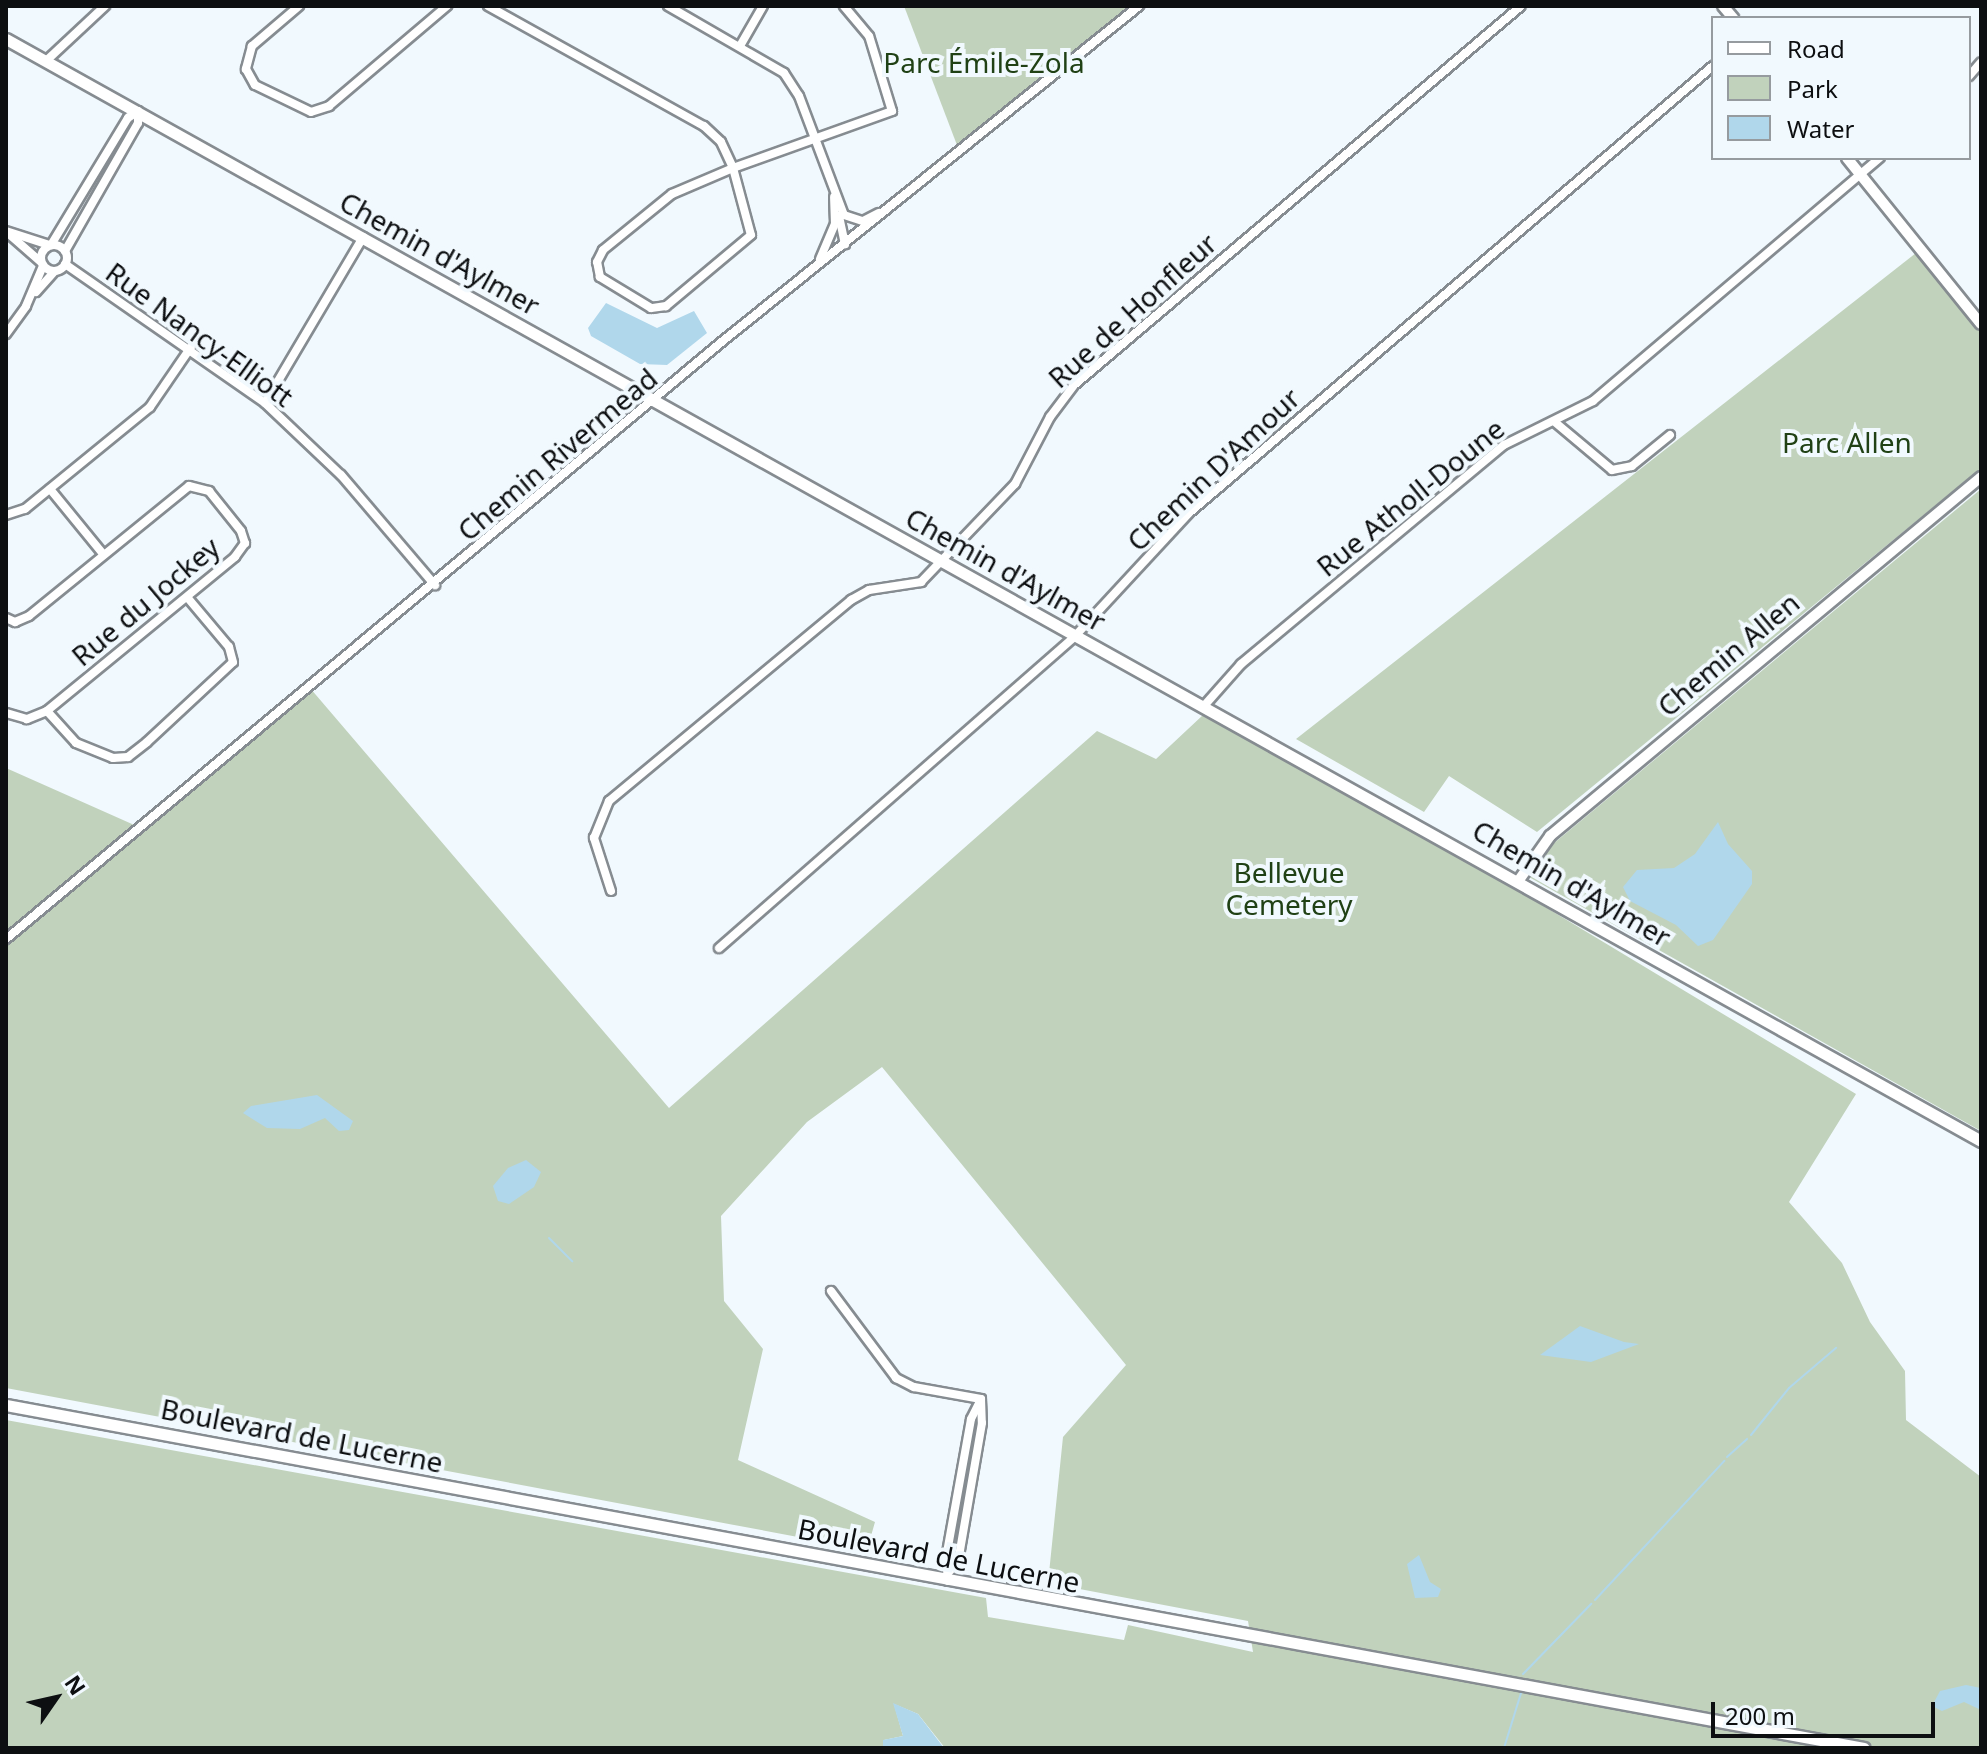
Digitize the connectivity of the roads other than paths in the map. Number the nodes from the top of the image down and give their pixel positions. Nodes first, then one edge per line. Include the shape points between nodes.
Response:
1 (105, 6) edge
2 (299, 6) edge
3 (447, 6) edge
4 (488, 6) edge
5 (668, 6) edge
6 (763, 6) edge
7 (844, 6) edge
8 (1139, 6) edge
9 (1521, 6) edge
10 (6, 39) edge
11 (740, 46) junction
12 (46, 61) junction
13 (1711, 68) edge
14 (138, 111) junction
15 (815, 141) junction
16 (1849, 160) edge
17 (1878, 160) edge
18 (733, 168) junction
19 (1861, 175) junction
20 (834, 192) junction
21 (897, 203) junction
22 (6, 232) edge
23 (363, 237) junction
24 (845, 244) junction
25 (50, 245) junction
26 (65, 251) junction
27 (42, 264) junction
28 (65, 264) junction
29 (54, 272) junction
30 (798, 280) junction
31 (30, 299) junction
32 (1981, 324) edge
33 (6, 334) edge
34 (191, 347) junction
35 (655, 400) junction
36 (265, 403) junction
37 (1556, 423) junction
38 (1670, 435) dead end
39 (1981, 477) edge
40 (50, 489) junction
41 (6, 515) edge
42 (103, 554) junction
43 (942, 560) junction
44 (435, 585) junction
45 (187, 597) junction
46 (6, 618) edge
47 (1076, 635) junction
48 (1203, 707) junction
49 (47, 711) junction
50 (6, 713) edge
51 (1519, 880) junction
52 (611, 891) dead end
53 (6, 939) edge
54 (719, 948) dead end
55 (1981, 1141) edge
56 (831, 1291) dead end
57 (6, 1405) edge
58 (949, 1576) junction
59 (1864, 1748) edge

1 - 12 street
2 - 3 street via 252,46 246,69 255,85 311,112 329,106
4 - 18 street via 711,131
5 - 11 street
6 - 11 street
7 - 15 street via 869,36 893,107 885,117
8 - 21 street, Chemin Rivermead
9 - 43 street, Rue de Honfleur via 1073,386 1015,484
10 - 12 main road, Chemin d'Aylmer
11 - 15 street via 790,80
12 - 14 main road, Chemin d'Aylmer
13 - 47 street, Chemin D'Amour via 1189,513
14 - 23 main road, Chemin d'Aylmer
14 - 25 street via 128,118
14 - 26 street via 138,123
15 - 18 street
15 - 20 street
16 - 19 street
17 - 19 street, Rue Atholl-Doune
18 - 18 street via 751,235 666,306 651,308 600,277 597,262 603,250 680,188
19 - 32 street
19 - 37 street, Rue Atholl-Doune via 1593,401
20 - 21 street via 844,215 857,221
20 - 24 street
20 - 30 street via 835,224 829,245
21 - 24 street, Chemin Rivermead
22 - 25 street
22 - 27 street
23 - 35 main road, Chemin d'Aylmer
23 - 36 street
24 - 30 street, Chemin Rivermead
25 - 26 street
25 - 27 street
26 - 28 street
27 - 29 street
27 - 31 street
28 - 29 street
28 - 34 street, Rue Nancy-Elliott
29 - 31 street
30 - 35 street, Chemin Rivermead
31 - 33 street
34 - 36 street, Rue Nancy-Elliott
34 - 40 street via 150,407
35 - 43 main road, Chemin d'Aylmer
35 - 44 street, Chemin Rivermead
36 - 44 street, Rue Nancy-Elliott via 341,475
37 - 38 street via 1612,470 1632,466
37 - 48 street, Rue Atholl-Doune via 1504,445 1241,664
39 - 51 street, Chemin Allen via 1550,836
40 - 41 street via 25,509
40 - 42 street
42 - 45 street, Rue du Jockey via 189,486 202,487 241,531 245,543
42 - 46 street, Rue du Jockey via 29,616 15,622
43 - 47 main road, Chemin d'Aylmer
43 - 52 street, Rue de Honfleur via 916,586 869,590 851,600 609,801 594,838
44 - 53 street, Chemin Rivermead
45 - 49 street, Rue du Jockey
45 - 49 street via 229,647 233,662 147,742 128,757 113,758 76,743
47 - 48 main road, Chemin d'Aylmer
47 - 54 street, Chemin D'Amour
48 - 51 main road, Chemin d'Aylmer
49 - 50 street via 27,719
51 - 55 main road, Chemin d'Aylmer
56 - 58 street via 896,1378 914,1387 981,1399 982,1423 958,1562
57 - 58 main road, Boulevard de Lucerne
58 - 59 main road, Boulevard de Lucerne

